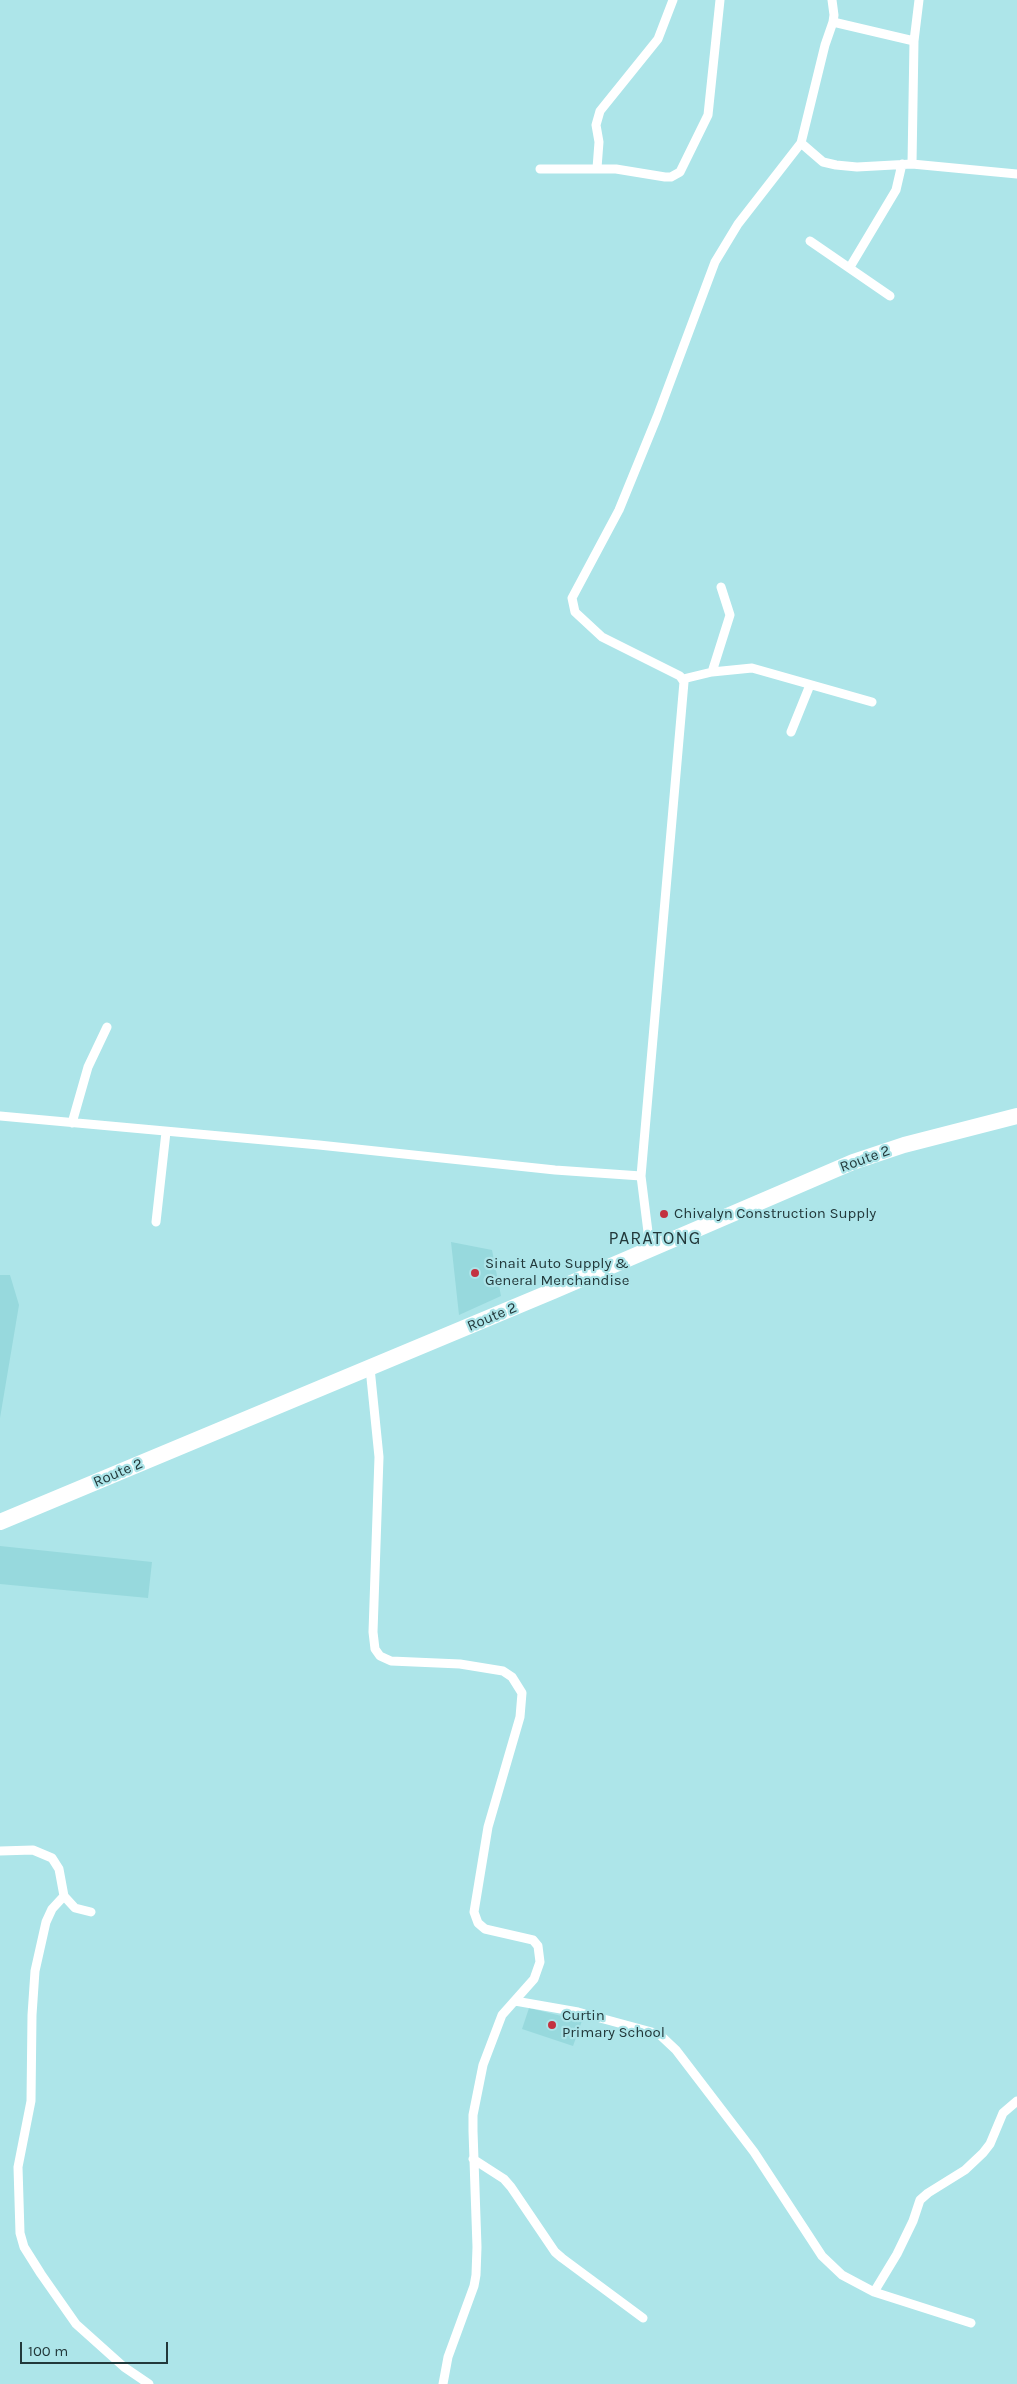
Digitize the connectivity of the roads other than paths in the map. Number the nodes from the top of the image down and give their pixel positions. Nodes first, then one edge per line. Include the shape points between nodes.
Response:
1 (673, 0) edge
2 (720, 0) edge
3 (832, 0) edge
4 (919, 0) edge
5 (833, 22) junction
6 (914, 41) junction
7 (801, 143) junction
8 (907, 164) junction
9 (597, 168) junction
10 (540, 169) dead end
11 (1017, 174) edge
12 (810, 241) dead end
13 (850, 267) junction
14 (890, 296) dead end
15 (721, 587) dead end
16 (712, 672) junction
17 (683, 679) junction
18 (810, 685) junction
19 (872, 702) dead end
20 (791, 732) dead end
21 (107, 1027) dead end
22 (0, 1116) edge
23 (1017, 1116) edge
24 (72, 1123) junction
25 (166, 1132) junction
26 (641, 1176) junction
27 (156, 1222) dead end
28 (650, 1248) junction
29 (370, 1368) junction
30 (0, 1522) edge
31 (0, 1851) edge
32 (64, 1896) junction
33 (91, 1912) dead end
34 (515, 2001) junction
35 (1017, 2101) edge
36 (473, 2159) junction
37 (874, 2292) junction
38 (643, 2318) dead end
39 (971, 2323) dead end
40 (149, 2384) edge
41 (443, 2384) edge

1 - 9 street via 658,39 600,111 596,125 599,142
2 - 9 street via 708,115 680,172 665,177
3 - 5 street
4 - 6 street
5 - 6 street
5 - 7 street
6 - 8 street
7 - 8 street via 823,162 836,165
7 - 17 street via 738,224 715,262 619,510 572,598 575,612 602,637
8 - 11 street
8 - 13 street via 896,190
9 - 10 street
12 - 13 street
13 - 14 street
15 - 16 street via 730,615
16 - 17 street
16 - 18 street via 752,668
17 - 26 street
18 - 19 street
18 - 20 street
21 - 24 street via 88,1066
22 - 24 street
23 - 28 highway, Route 2 via 904,1145 853,1162
24 - 25 street
25 - 26 street
25 - 27 street
26 - 28 street
28 - 29 highway, Route 2
29 - 30 highway, Route 2
29 - 34 street via 379,1457 375,1649 380,1656 391,1661 460,1664 503,1671 512,1677 522,1693 520,1717 488,1827 474,1906 478,1923 485,1929 523,1936 538,1946 540,1962 534,1979
31 - 32 street via 38,1851 52,1858 59,1868
32 - 33 street via 75,1908
32 - 40 street via 46,1922 35,1971 31,2101 18,2168 20,2232 24,2247 76,2324 124,2367
34 - 36 street via 497,2024 482,2065 473,2115
34 - 37 street via 641,2028 668,2041 754,2152 822,2256 842,2275
35 - 37 street via 1003,2114 983,2154 920,2200 897,2254
36 - 38 street via 504,2179 555,2252
36 - 41 street via 476,2275 448,2357
37 - 39 street

